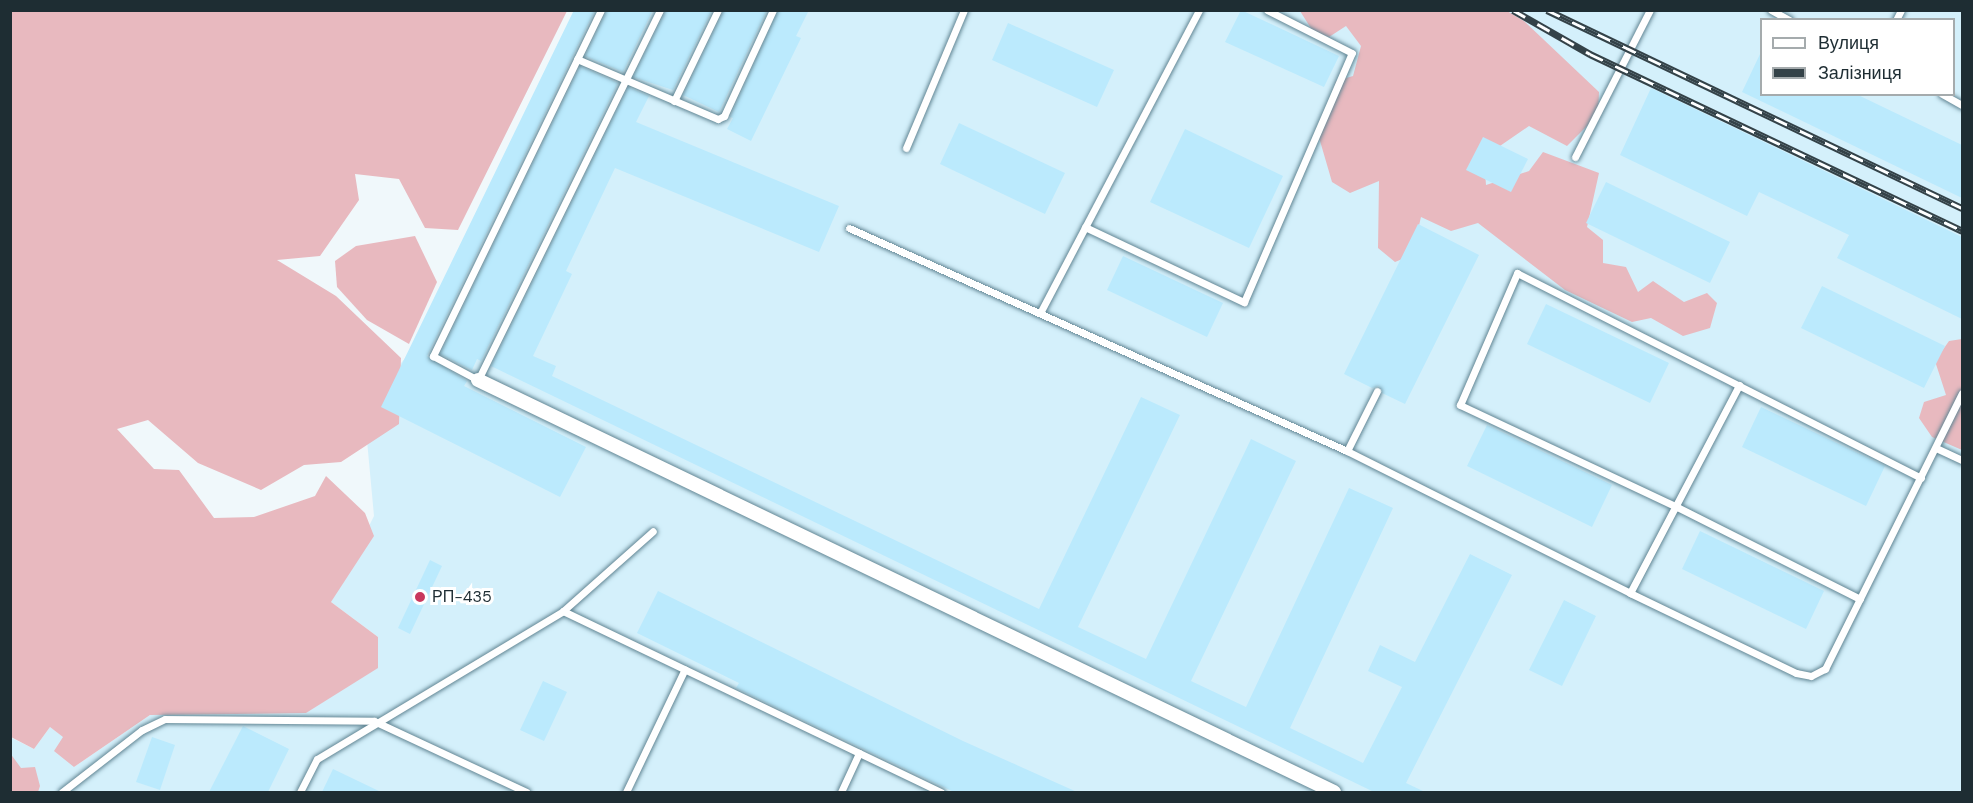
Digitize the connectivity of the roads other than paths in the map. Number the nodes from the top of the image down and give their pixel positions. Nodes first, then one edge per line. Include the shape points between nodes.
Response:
1 (601, 10) edge
2 (660, 10) edge
3 (718, 10) edge
4 (773, 10) edge
5 (964, 10) edge
6 (1199, 10) edge
7 (1267, 10) edge
8 (1650, 10) edge
9 (1771, 10) edge
10 (1785, 18) edge
11 (578, 58) junction
12 (626, 80) junction
13 (1946, 96) edge
14 (674, 101) junction
15 (1962, 105) edge
16 (906, 148) dead end
17 (1575, 157) dead end
18 (1085, 227) junction
19 (849, 228) dead end
20 (1040, 314) junction
21 (478, 380) junction
22 (1738, 385) junction
23 (1377, 391) dead end
24 (1962, 393) edge
25 (1936, 448) junction
26 (1347, 451) junction
27 (1962, 460) edge
28 (1921, 478) junction
29 (1677, 507) junction
30 (653, 531) dead end
31 (1630, 593) junction
32 (1860, 599) junction
33 (563, 611) junction
34 (685, 669) junction
35 (374, 721) junction
36 (859, 753) junction
37 (62, 792) edge
38 (300, 792) edge
39 (526, 792) edge
40 (626, 792) edge
41 (841, 792) edge
42 (941, 792) edge
43 (1334, 792) edge

1 - 11 lane
2 - 12 lane
3 - 14 lane
4 - 14 lane via 724,116 712,118
5 - 16 lane
6 - 18 lane
7 - 18 lane via 1352,53 1244,302
8 - 17 lane
9 - 10 lane
11 - 12 lane
11 - 21 lane via 433,356
12 - 14 lane
12 - 21 lane
13 - 15 lane
18 - 20 lane
19 - 20 lane
20 - 26 lane
21 - 43 street
22 - 28 lane
22 - 29 lane
22 - 29 lane via 1517,273 1460,405
23 - 26 lane
24 - 25 lane
25 - 27 lane
25 - 28 lane
26 - 31 lane
28 - 32 lane
29 - 31 lane
29 - 32 lane
30 - 33 lane
31 - 32 lane via 1796,673 1811,676 1825,669
33 - 34 lane
33 - 35 lane
34 - 36 lane
34 - 40 lane
35 - 37 lane via 165,720 142,730
35 - 38 lane via 317,759
35 - 39 lane
36 - 41 lane
36 - 42 lane

